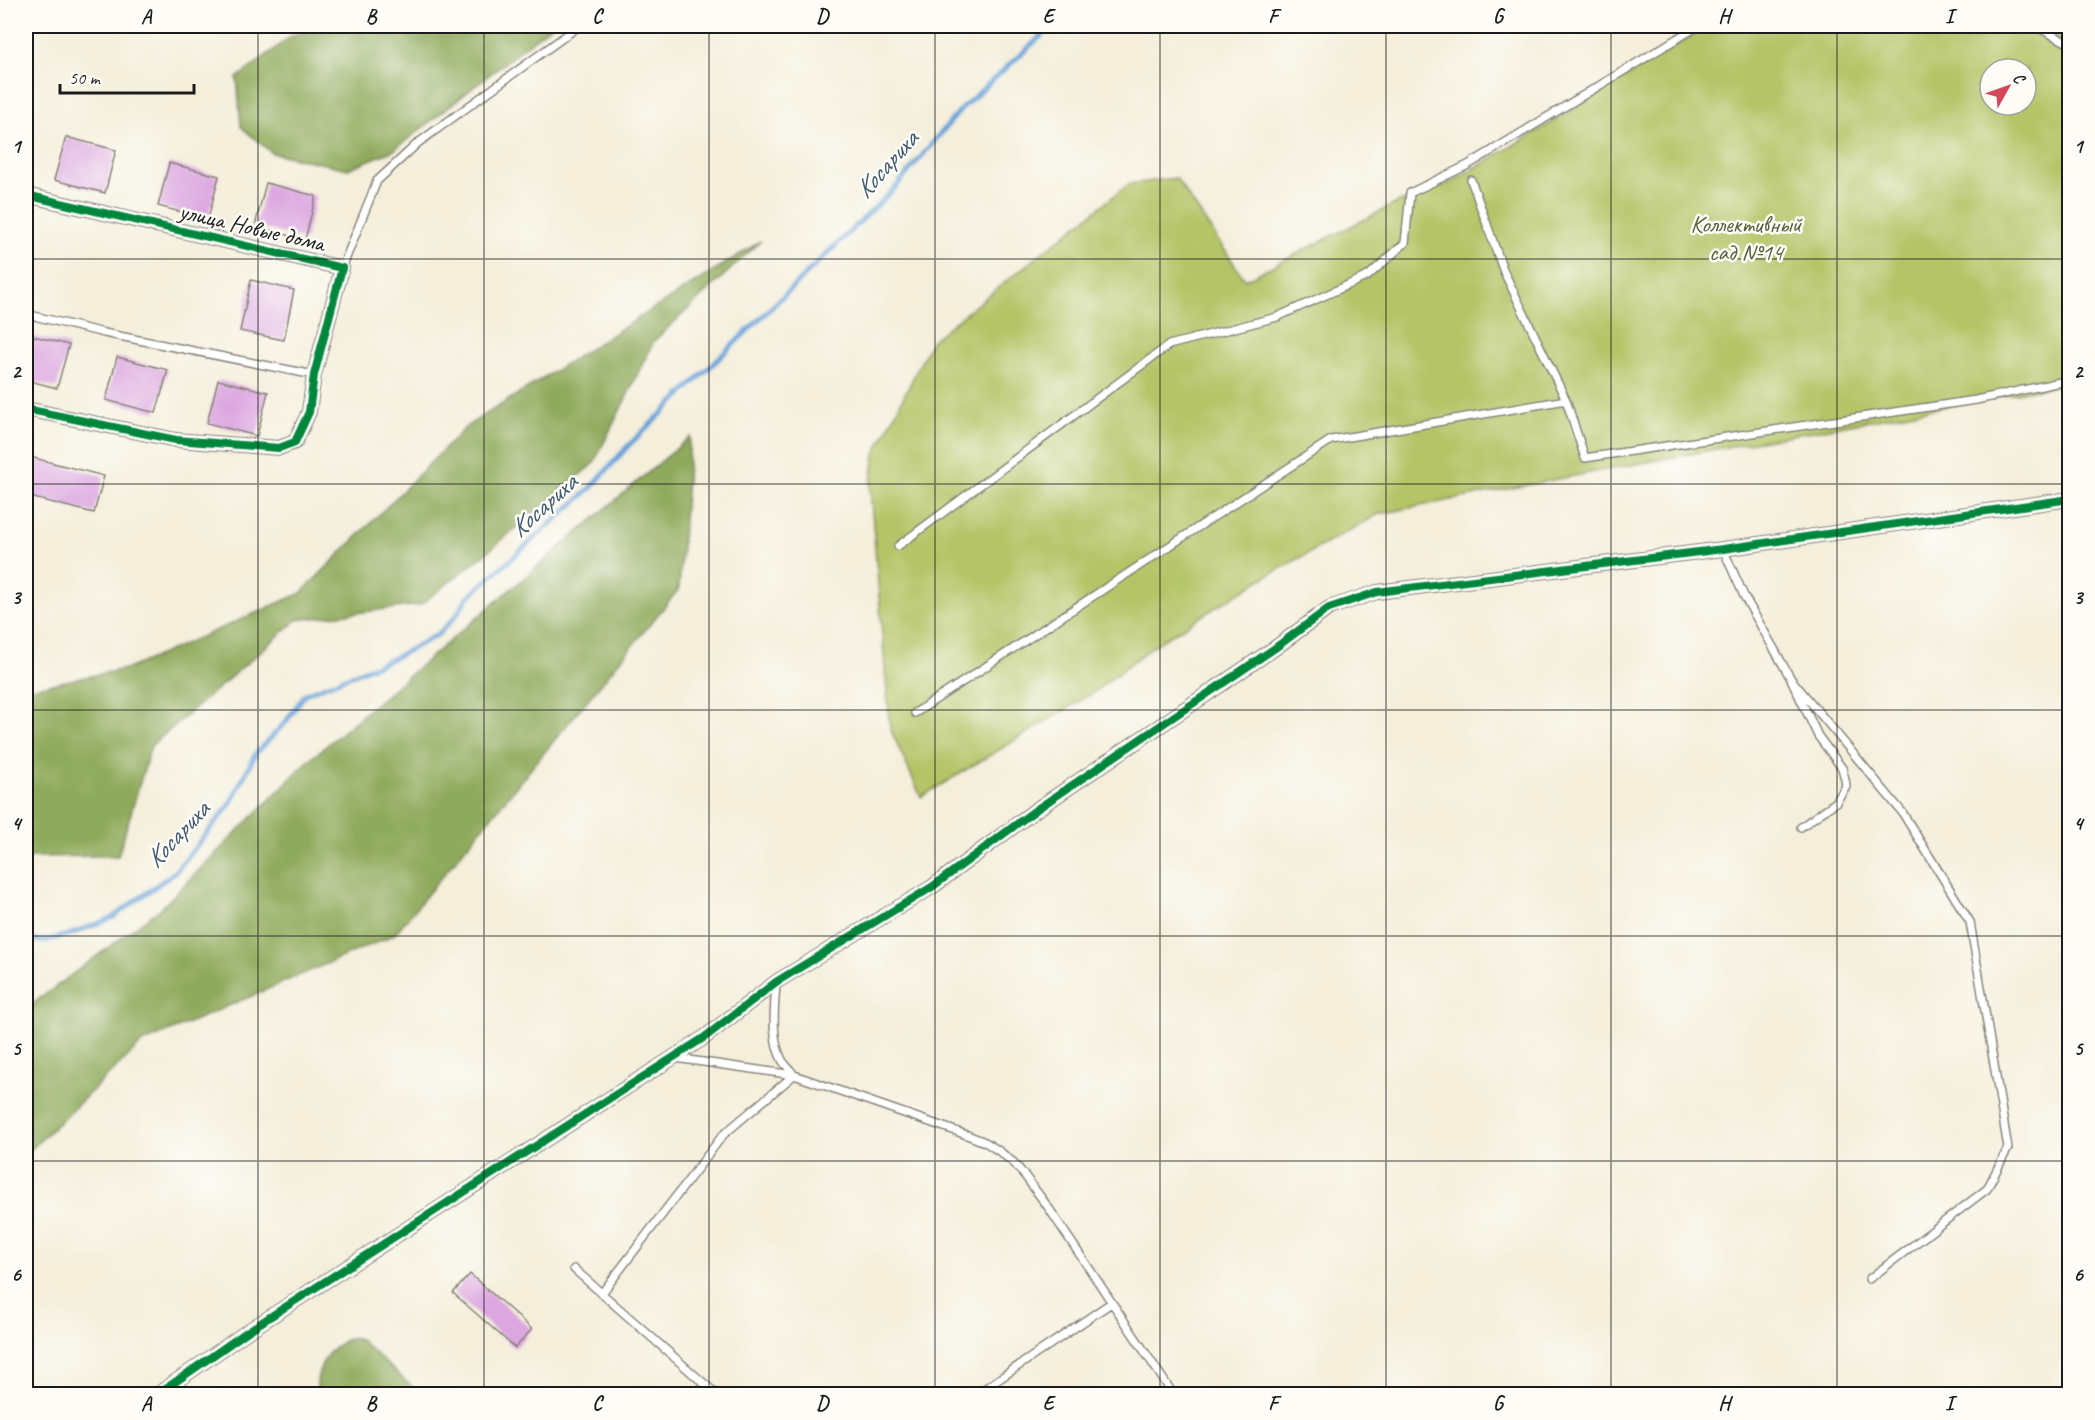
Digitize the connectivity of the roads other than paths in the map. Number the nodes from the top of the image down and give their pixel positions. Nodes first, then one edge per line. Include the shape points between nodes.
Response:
1 (579, 26) edge
2 (840, 26) edge
3 (1698, 26) edge
4 (2036, 26) edge
5 (849, 28) dead end
6 (2070, 45) edge
7 (1471, 180) dead end
8 (26, 195) edge
9 (342, 268) junction
10 (26, 314) edge
11 (314, 375) junction
12 (2070, 380) edge
13 (1566, 400) junction
14 (26, 410) edge
15 (2070, 498) edge
16 (898, 546) dead end
17 (1724, 549) junction
18 (1791, 679) junction
19 (915, 713) dead end
20 (1801, 827) dead end
21 (776, 982) junction
22 (673, 1058) junction
23 (794, 1075) junction
24 (574, 1269) dead end
25 (1869, 1279) dead end
26 (602, 1293) junction
27 (1111, 1303) junction
28 (158, 1395) edge
29 (716, 1395) edge
30 (977, 1395) edge
31 (1173, 1395) edge

1 - 9 lane via 418,143 377,182
2 - 5 lane
3 - 16 lane via 1468,165 1410,193 1405,243 1368,276 1277,317 1169,345
4 - 6 lane
7 - 13 lane via 1504,272
8 - 9 street, улица Новые дома
9 - 11 street, улица Новые дома
10 - 11 lane
11 - 14 street, улица Новые дома via 309,412 295,442 279,448 176,440
12 - 13 lane via 1976,399 1585,458
13 - 19 lane via 1331,440
15 - 17 street
17 - 18 lane via 1750,606
17 - 21 street via 1377,592 1329,608 1037,809 932,887
18 - 20 lane via 1818,736 1842,768 1846,786 1836,802
18 - 25 lane via 1902,812 1970,922 2008,1148 1987,1189
21 - 22 street
21 - 23 lane via 777,1042 782,1060
22 - 23 lane
22 - 28 street via 248,1331
23 - 26 lane via 723,1135
23 - 27 lane via 967,1135 999,1151 1025,1176
24 - 26 lane
26 - 29 lane
27 - 30 lane
27 - 31 lane

